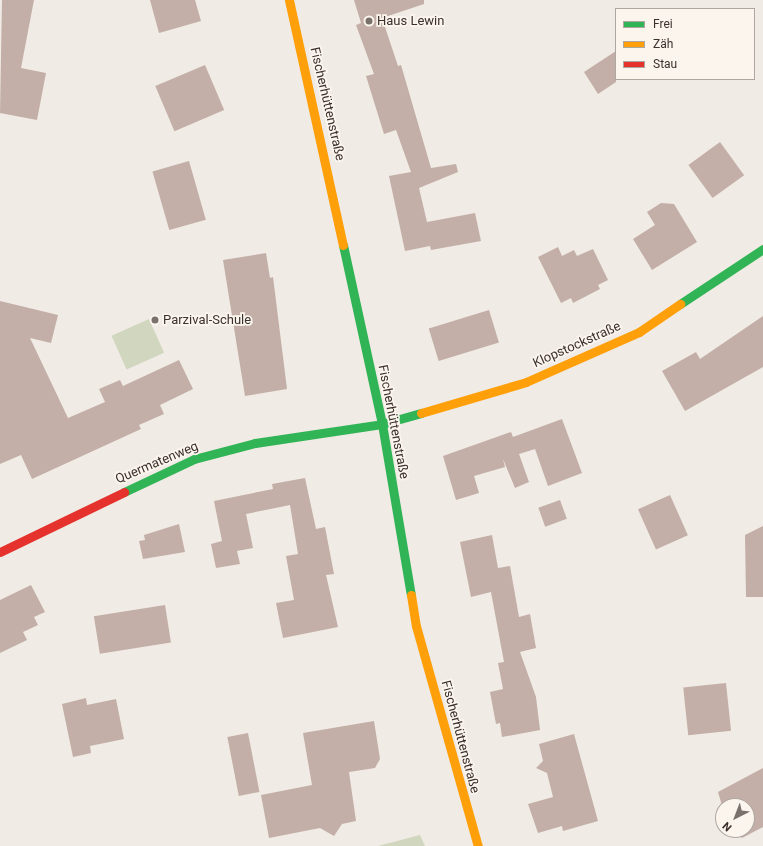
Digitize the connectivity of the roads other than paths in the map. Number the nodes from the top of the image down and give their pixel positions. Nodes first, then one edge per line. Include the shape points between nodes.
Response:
1 (289, 0) edge
2 (763, 250) edge
3 (382, 424) junction
4 (0, 552) edge
5 (478, 846) edge

1 - 3 street, Fischerhüttenstraße
2 - 3 street, Klopstockstraße via 639,332 526,382
3 - 4 street, Quermatenweg via 255,443 194,459
3 - 5 street, Fischerhüttenstraße via 416,626

